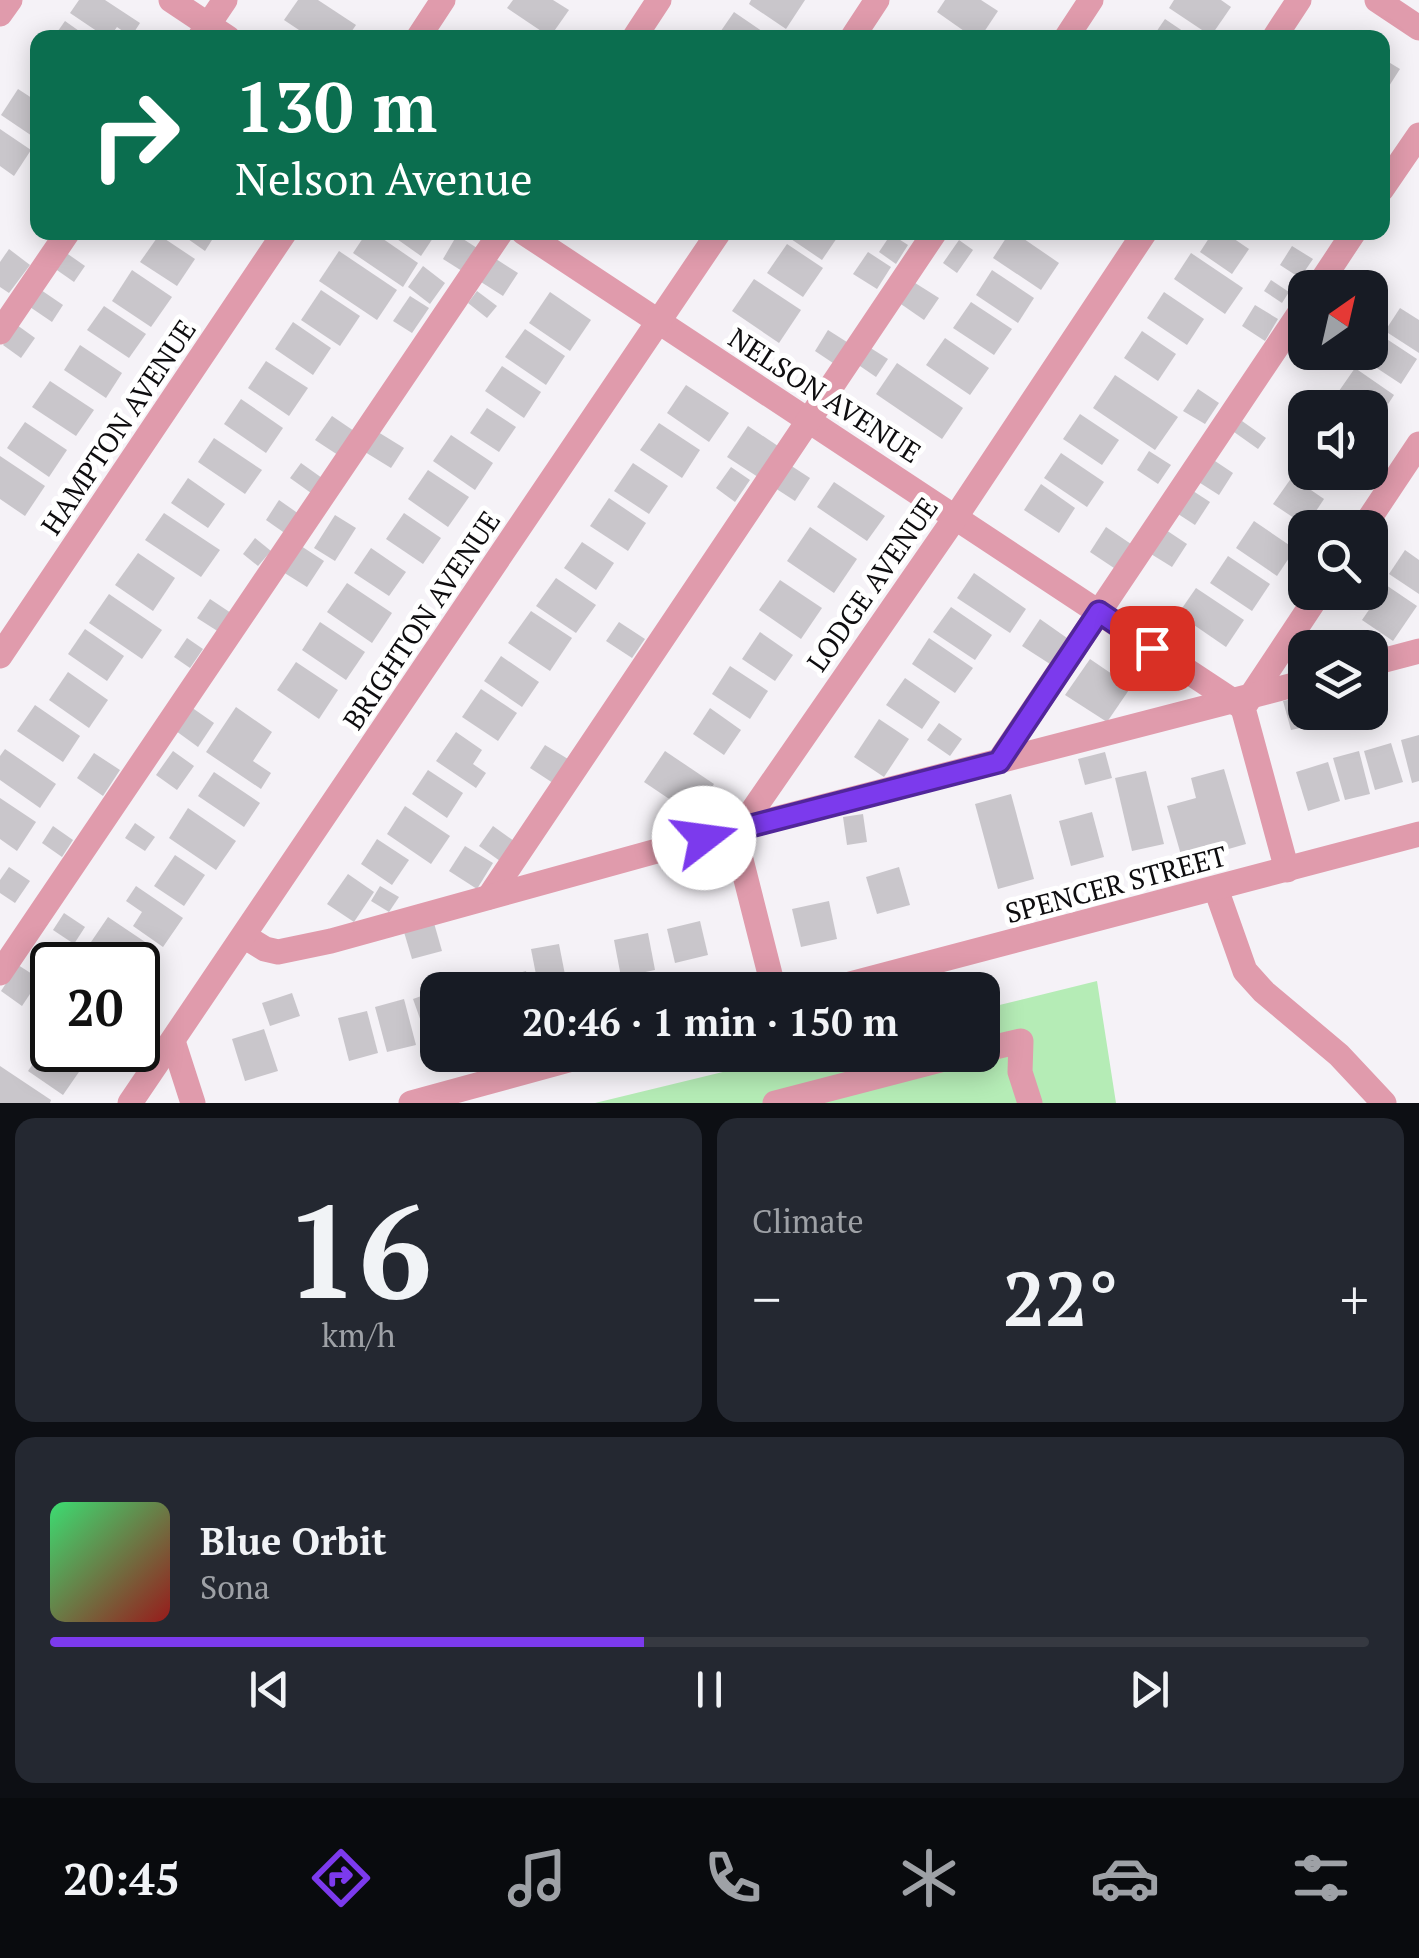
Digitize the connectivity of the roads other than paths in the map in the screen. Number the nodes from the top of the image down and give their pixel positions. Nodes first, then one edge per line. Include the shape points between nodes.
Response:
1 (10, 0) edge
2 (172, 0) edge
3 (225, 0) edge
4 (444, 0) edge
5 (659, 0) edge
6 (877, 0) edge
7 (1091, 0) edge
8 (1299, 0) edge
9 (1376, 0) edge
10 (0, 14) edge
11 (1419, 28) edge
12 (208, 30) edge
13 (213, 30) edge
14 (423, 30) edge
15 (639, 30) edge
16 (857, 30) edge
17 (1071, 30) edge
18 (1279, 30) edge
19 (1419, 135) edge
20 (1390, 177) edge
21 (63, 240) edge
22 (281, 240) edge
23 (497, 240) edge
24 (535, 240) edge
25 (714, 240) edge
26 (930, 240) edge
27 (1140, 240) edge
28 (1349, 240) edge
29 (1329, 270) edge
30 (658, 322) junction
31 (1288, 330) edge
32 (0, 332) edge
33 (809, 421) junction
34 (1419, 444) edge
35 (1375, 510) edge
36 (955, 518) junction
37 (1307, 610) edge
38 (1099, 612) junction
39 (1419, 651) edge
40 (0, 656) edge
41 (1388, 659) edge
42 (1288, 687) edge
43 (1242, 702) junction
44 (999, 762) junction
45 (740, 828) junction
46 (1419, 834) edge
47 (1287, 870) junction
48 (1216, 888) junction
49 (490, 897) junction
50 (244, 936) junction
51 (769, 972) edge
52 (896, 972) edge
53 (0, 973) edge
54 (173, 1040) junction
55 (1000, 1046) edge
56 (525, 1072) edge
57 (894, 1072) edge
58 (130, 1103) edge
59 (193, 1103) edge
60 (411, 1103) edge
61 (775, 1103) edge
62 (1030, 1103) edge
63 (1384, 1103) edge

1 - 10 street
2 - 12 street
3 - 13 street
4 - 14 street
5 - 15 street
6 - 16 street
7 - 17 street
8 - 18 street
9 - 11 street
19 - 20 street
21 - 32 street
22 - 40 street, HAMPTON AVENUE
23 - 53 street
24 - 30 street, NELSON AVENUE
25 - 30 street, BRIGHTON AVENUE
26 - 33 street
27 - 36 street, LODGE AVENUE
28 - 29 street
30 - 33 street, NELSON AVENUE
30 - 50 street, BRIGHTON AVENUE
31 - 38 street
33 - 36 street, NELSON AVENUE
33 - 49 street
34 - 35 street
36 - 38 street, NELSON AVENUE
36 - 45 street, LODGE AVENUE
37 - 43 street
38 - 43 street, NELSON AVENUE
38 - 44 street
39 - 41 street
42 - 43 street
43 - 44 street
43 - 47 street
44 - 45 street
45 - 49 street
45 - 51 street via 735,836
46 - 47 street, SPENCER STREET
47 - 48 street, SPENCER STREET
48 - 52 street, SPENCER STREET
48 - 63 street via 1245,970
49 - 50 street via 278,952
50 - 54 street, BRIGHTON AVENUE
54 - 58 street, BRIGHTON AVENUE
54 - 59 street
55 - 62 street via 1021,1042 1020,1072
56 - 60 street
57 - 61 street

